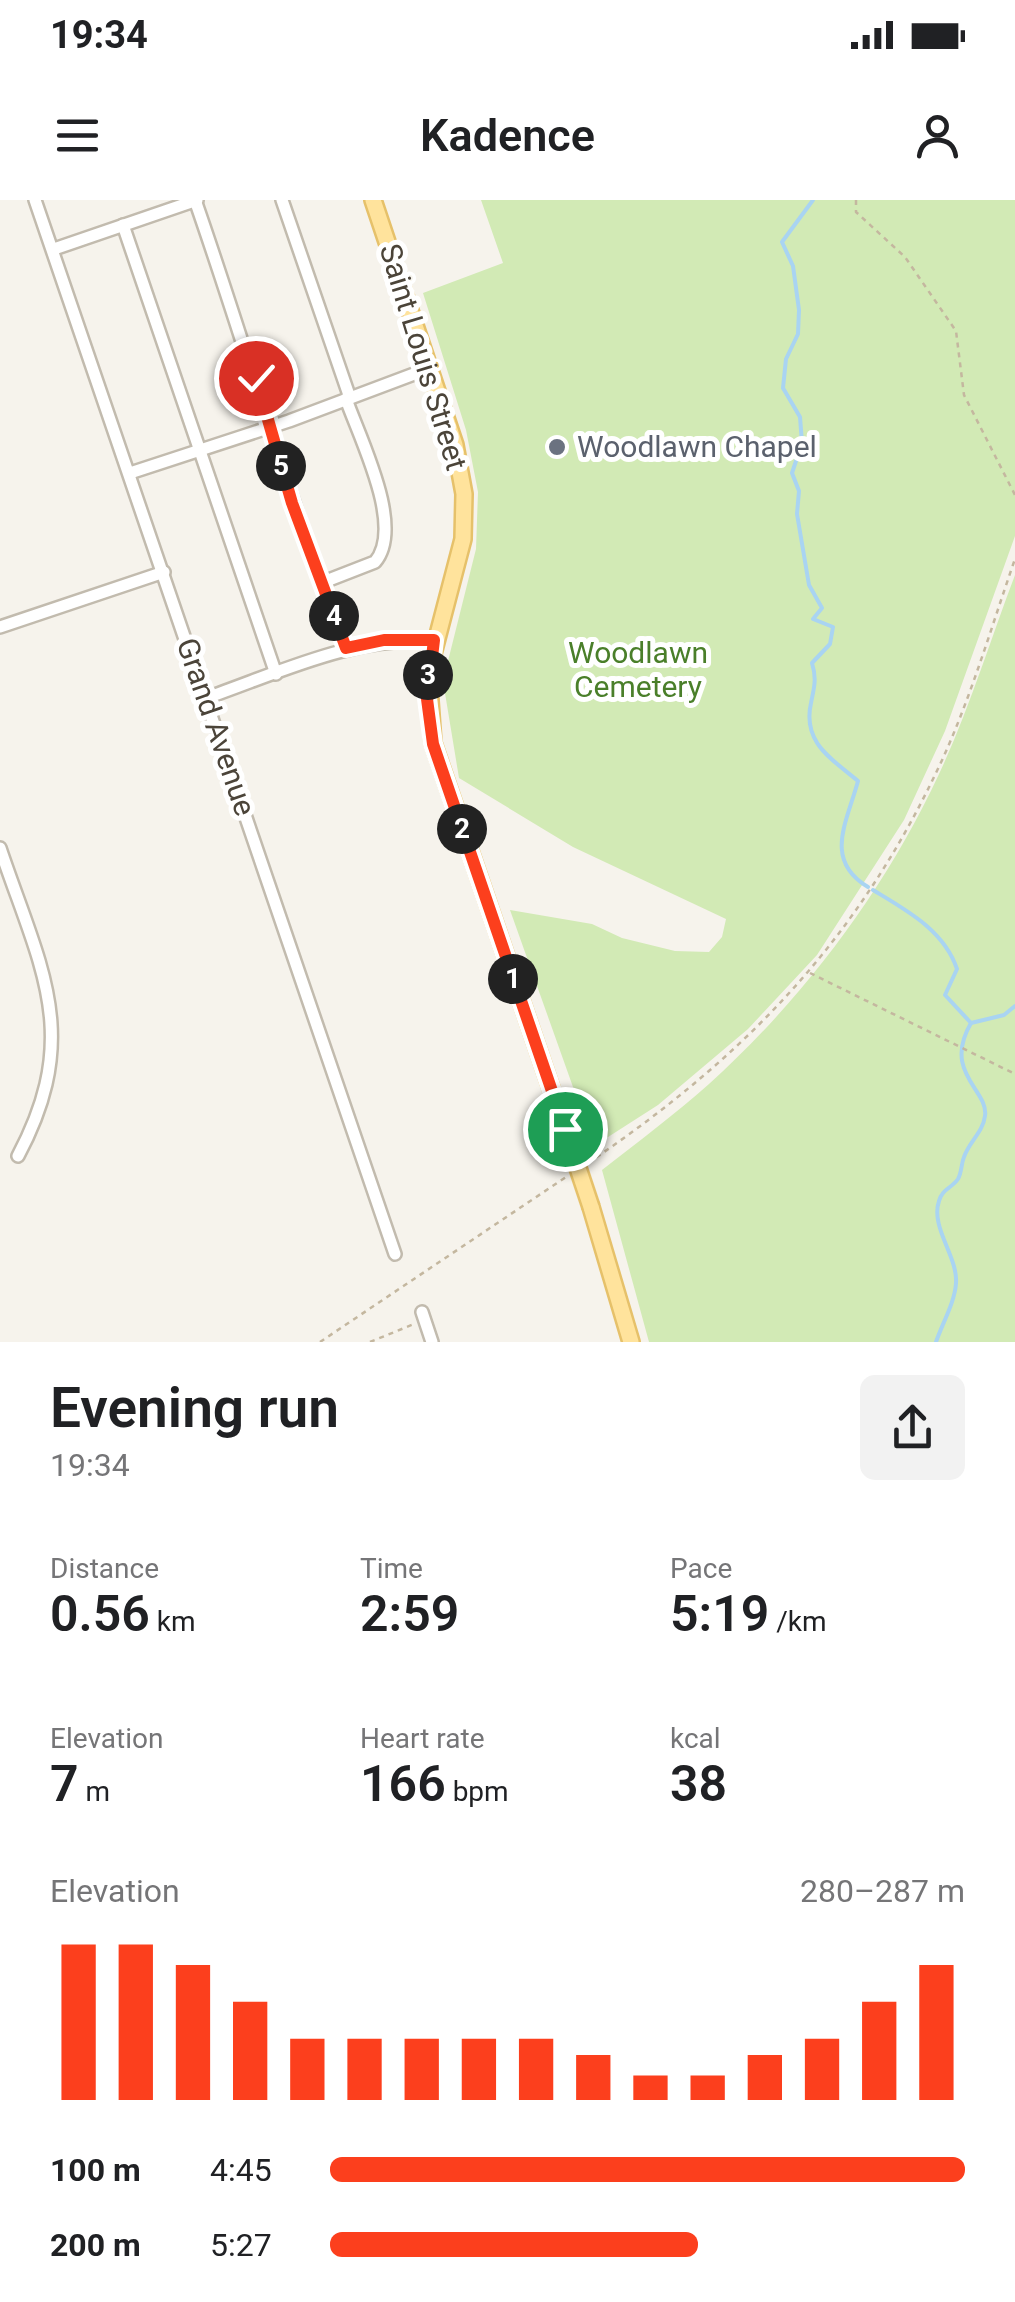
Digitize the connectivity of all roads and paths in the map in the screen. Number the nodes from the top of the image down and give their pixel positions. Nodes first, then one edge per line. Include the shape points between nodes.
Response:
1 (35, 200) edge
2 (196, 200) edge
3 (282, 200) edge
4 (373, 200) edge
5 (856, 200) edge
6 (123, 225) junction
7 (54, 249) junction
8 (430, 368) junction
9 (348, 398) junction
10 (270, 427) junction
11 (199, 450) junction
12 (130, 473) junction
13 (1015, 495) edge
14 (1015, 558) edge
15 (164, 572) junction
16 (321, 583) junction
17 (0, 626) edge
18 (434, 640) junction
19 (346, 648) junction
20 (276, 674) junction
21 (206, 698) junction
22 (0, 848) edge
23 (810, 973) junction
24 (1015, 1074) edge
25 (18, 1156) dead end
26 (395, 1254) dead end
27 (424, 1318) joint
28 (320, 1342) edge
29 (370, 1342) edge
30 (432, 1342) edge
31 (631, 1342) edge

1 - 7 street, Grand Avenue
2 - 6 street
2 - 10 street
3 - 9 street
4 - 8 main road, Saint Louis Street
5 - 13 path via 856,212 906,258 956,331 964,394
6 - 7 street
6 - 11 street
7 - 12 street, Grand Avenue
8 - 9 street
8 - 18 main road, Saint Louis Street via 464,494 463,539
9 - 10 street
9 - 16 street via 388,528 375,562
10 - 11 street
10 - 16 street
11 - 12 street
11 - 20 street
12 - 15 street, Grand Avenue
14 - 23 path via 925,795 867,894
15 - 17 street
15 - 21 street, Grand Avenue
16 - 19 street
18 - 19 street
18 - 31 main road, Saint Louis Street, bridge via 427,699 433,744 592,1207
19 - 20 street
20 - 21 street
21 - 26 street, Grand Avenue
22 - 25 street via 48,986 54,1032 51,1072
23 - 24 path
23 - 28 path via 748,1038 648,1122
27 - 29 path
27 - 30 street

